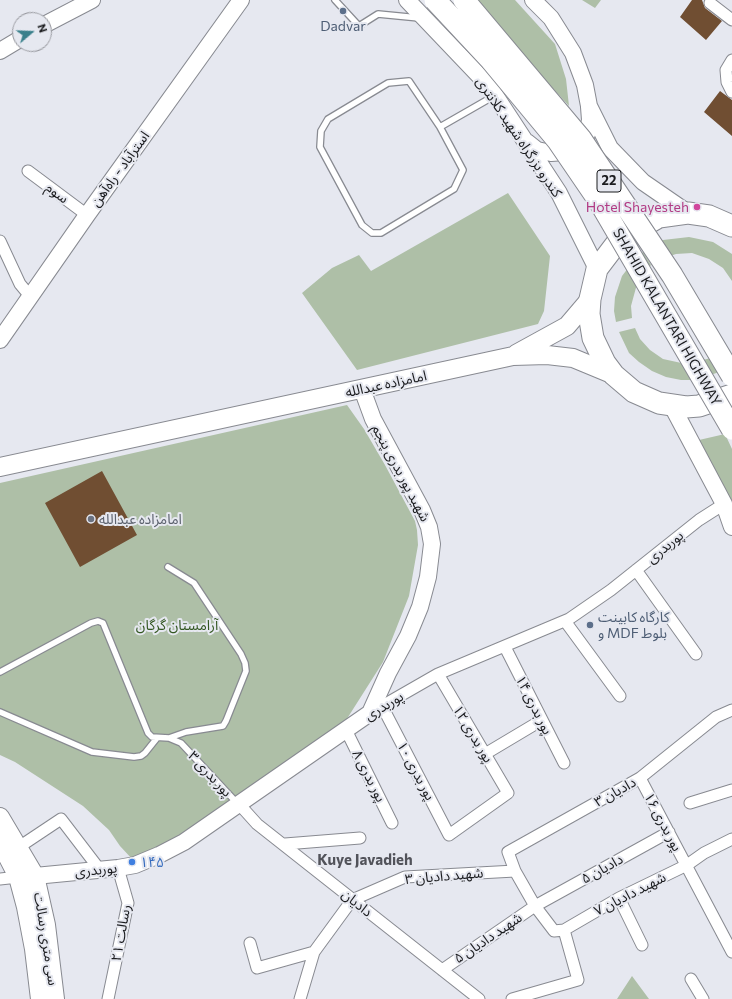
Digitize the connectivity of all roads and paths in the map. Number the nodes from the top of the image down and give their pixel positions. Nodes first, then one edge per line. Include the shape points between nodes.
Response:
1 (92, 0) edge
2 (241, 0) edge
3 (335, 0) edge
4 (407, 0) edge
5 (436, 0) edge
6 (464, 0) edge
7 (534, 0) edge
8 (710, 3) dead end
9 (424, 18) junction
10 (732, 20) edge
11 (52, 21) edge
12 (12, 44) edge
13 (0, 51) edge
14 (732, 60) edge
15 (732, 92) edge
16 (495, 95) junction
17 (589, 106) junction
18 (440, 127) junction
19 (526, 141) junction
20 (28, 171) dead end
21 (688, 213) junction
22 (87, 215) junction
23 (732, 226) edge
24 (0, 241) edge
25 (597, 269) junction
26 (30, 296) junction
27 (590, 299) junction
28 (0, 340) edge
29 (513, 356) junction
30 (614, 375) junction
31 (732, 376) edge
32 (362, 389) junction
33 (732, 395) edge
34 (672, 406) junction
35 (732, 429) edge
36 (0, 467) edge
37 (724, 504) junction
38 (732, 527) edge
39 (168, 567) dead end
40 (636, 570) junction
41 (565, 621) junction
42 (505, 647) junction
43 (696, 654) dead end
44 (0, 672) edge
45 (438, 674) junction
46 (620, 696) dead end
47 (376, 710) junction
48 (732, 710) edge
49 (0, 712) edge
50 (542, 720) junction
51 (346, 730) junction
52 (157, 738) junction
53 (169, 738) junction
54 (485, 754) junction
55 (564, 763) dead end
56 (640, 778) junction
57 (732, 790) edge
58 (508, 793) joint
59 (690, 803) dead end
60 (238, 804) junction
61 (0, 817) edge
62 (392, 822) dead end
63 (669, 832) junction
64 (360, 838) dead end
65 (732, 839) edge
66 (0, 842) edge
67 (285, 844) junction
68 (19, 847) junction
69 (687, 865) junction
70 (118, 868) junction
71 (100, 870) junction
72 (515, 871) junction
73 (18, 878) edge
74 (619, 898) junction
75 (352, 900) junction
76 (535, 906) junction
77 (564, 930) junction
78 (250, 943) dead end
79 (642, 945) dead end
80 (42, 948) junction
81 (314, 952) junction
82 (732, 952) edge
83 (442, 970) junction
84 (691, 979) dead end
85 (40, 999) edge
86 (55, 999) edge
87 (108, 999) edge
88 (300, 999) edge
89 (479, 999) edge
90 (512, 999) edge
91 (703, 999) edge

1 - 11 main road
2 - 22 main road, استرآباد - راه‌آهن
3 - 9 lane via 359,26 378,14
4 - 9 main road, کندرو بزرگراه شهید کلانتری
5 - 35 highway, SHAHID KALANTARI HIGHWAY / 22, bridge via 490,59 558,141 599,201
6 - 31 highway, SHAHID KALANTARI HIGHWAY / 22, bridge via 581,139 672,275
7 - 17 main road via 551,18 573,52 585,85
8 - 10 street
9 - 16 main road, کندرو بزرگراه شهید کلانتری
12 - 13 main road
14 - 15 street via 726,70 727,82
16 - 18 lane
16 - 19 main road, کندرو بزرگراه شهید کلانتری
17 - 19 main road via 590,120 586,134 578,145 565,152 551,154 537,150
17 - 21 main road via 610,148 643,182
18 - 18 lane via 463,170 454,189 381,233 372,233 362,225 320,147 321,131 328,119 388,84 409,81
19 - 25 main road, کندرو بزرگراه شهید کلانتری via 559,193
20 - 22 street, سوم
21 - 23 highway via 709,216
21 - 25 highway via 659,216 619,240
22 - 26 main road, استرآباد - راه‌آهن
24 - 26 street via 20,284
25 - 27 highway
26 - 28 main road, استرآباد - راه‌آهن
27 - 29 main road, امامزاده عبدالله via 567,326
27 - 30 highway via 589,314 593,338
29 - 30 main road, امامزاده عبدالله via 547,355 572,358
29 - 32 main road, امامزاده عبدالله
30 - 34 highway via 645,398
32 - 36 main road, امامزاده عبدالله
32 - 47 main road, شهید پور بدری پنجم via 372,419 422,510 432,544 428,577 420,607 388,673
33 - 34 highway via 699,406
34 - 37 main road
37 - 38 main road
37 - 40 street, پوربدری via 699,520
39 - 53 lane via 194,583 241,654 246,671 223,726 186,732
40 - 41 street, پوربدری
40 - 43 street
41 - 42 street, پوربدری
41 - 46 street
42 - 45 street, پوربدری
42 - 50 street, پور بدری ۱۴
44 - 52 lane via 91,623 103,623 148,733
45 - 47 street, پوربدری
45 - 54 street, پور بدری ۱۲
47 - 51 main road, پوربدری
47 - 58 street, پور بدری ۱۰ via 449,835
48 - 56 street, دادیان ۳ via 716,717
49 - 52 lane via 92,752 141,756
50 - 54 street
50 - 55 street, پور بدری ۱۴
51 - 60 main road, پوربدری
51 - 62 street, پور بدری ۸
52 - 53 lane
53 - 60 lane, پور بدری ۳ via 181,743
54 - 58 street, پور بدری ۱۲
56 - 63 street, پور بدری ۱۶
56 - 72 street, دادیان ۳ via 508,852
57 - 59 street
60 - 67 street, دادیان via 257,824
60 - 70 main road, پوربدری via 184,842 153,858
61 - 68 main road, سی متری رسالت
63 - 69 street, پور بدری ۱۶
63 - 76 street, دادیان ۵
64 - 67 street
65 - 69 street, شهید دادیان ۷
66 - 73 main road, سی متری رسالت
67 - 75 street, دادیان
68 - 71 street via 61,819
68 - 73 main road, سی متری رسالت
69 - 74 street, شهید دادیان ۷
69 - 82 street, پور بدری ۱۶
70 - 71 main road, پوربدری
70 - 87 street, ۲۱ رسالت via 128,903
71 - 73 main road, پوربدری
72 - 75 street, ۳ شهید دادیان via 405,877
72 - 76 street
73 - 80 main road, سی متری رسالت
74 - 77 street, شهید دادیان ۷
74 - 79 street
75 - 81 street
75 - 83 street, دادیان
76 - 77 street via 554,931
76 - 83 street, ۵ شهید دادیان
77 - 90 street via 578,980
78 - 81 street via 257,968
80 - 85 main road, سی متری رسالت
80 - 86 main road, سی متری رسالت
81 - 88 street
83 - 89 street, دادیان
84 - 91 street

